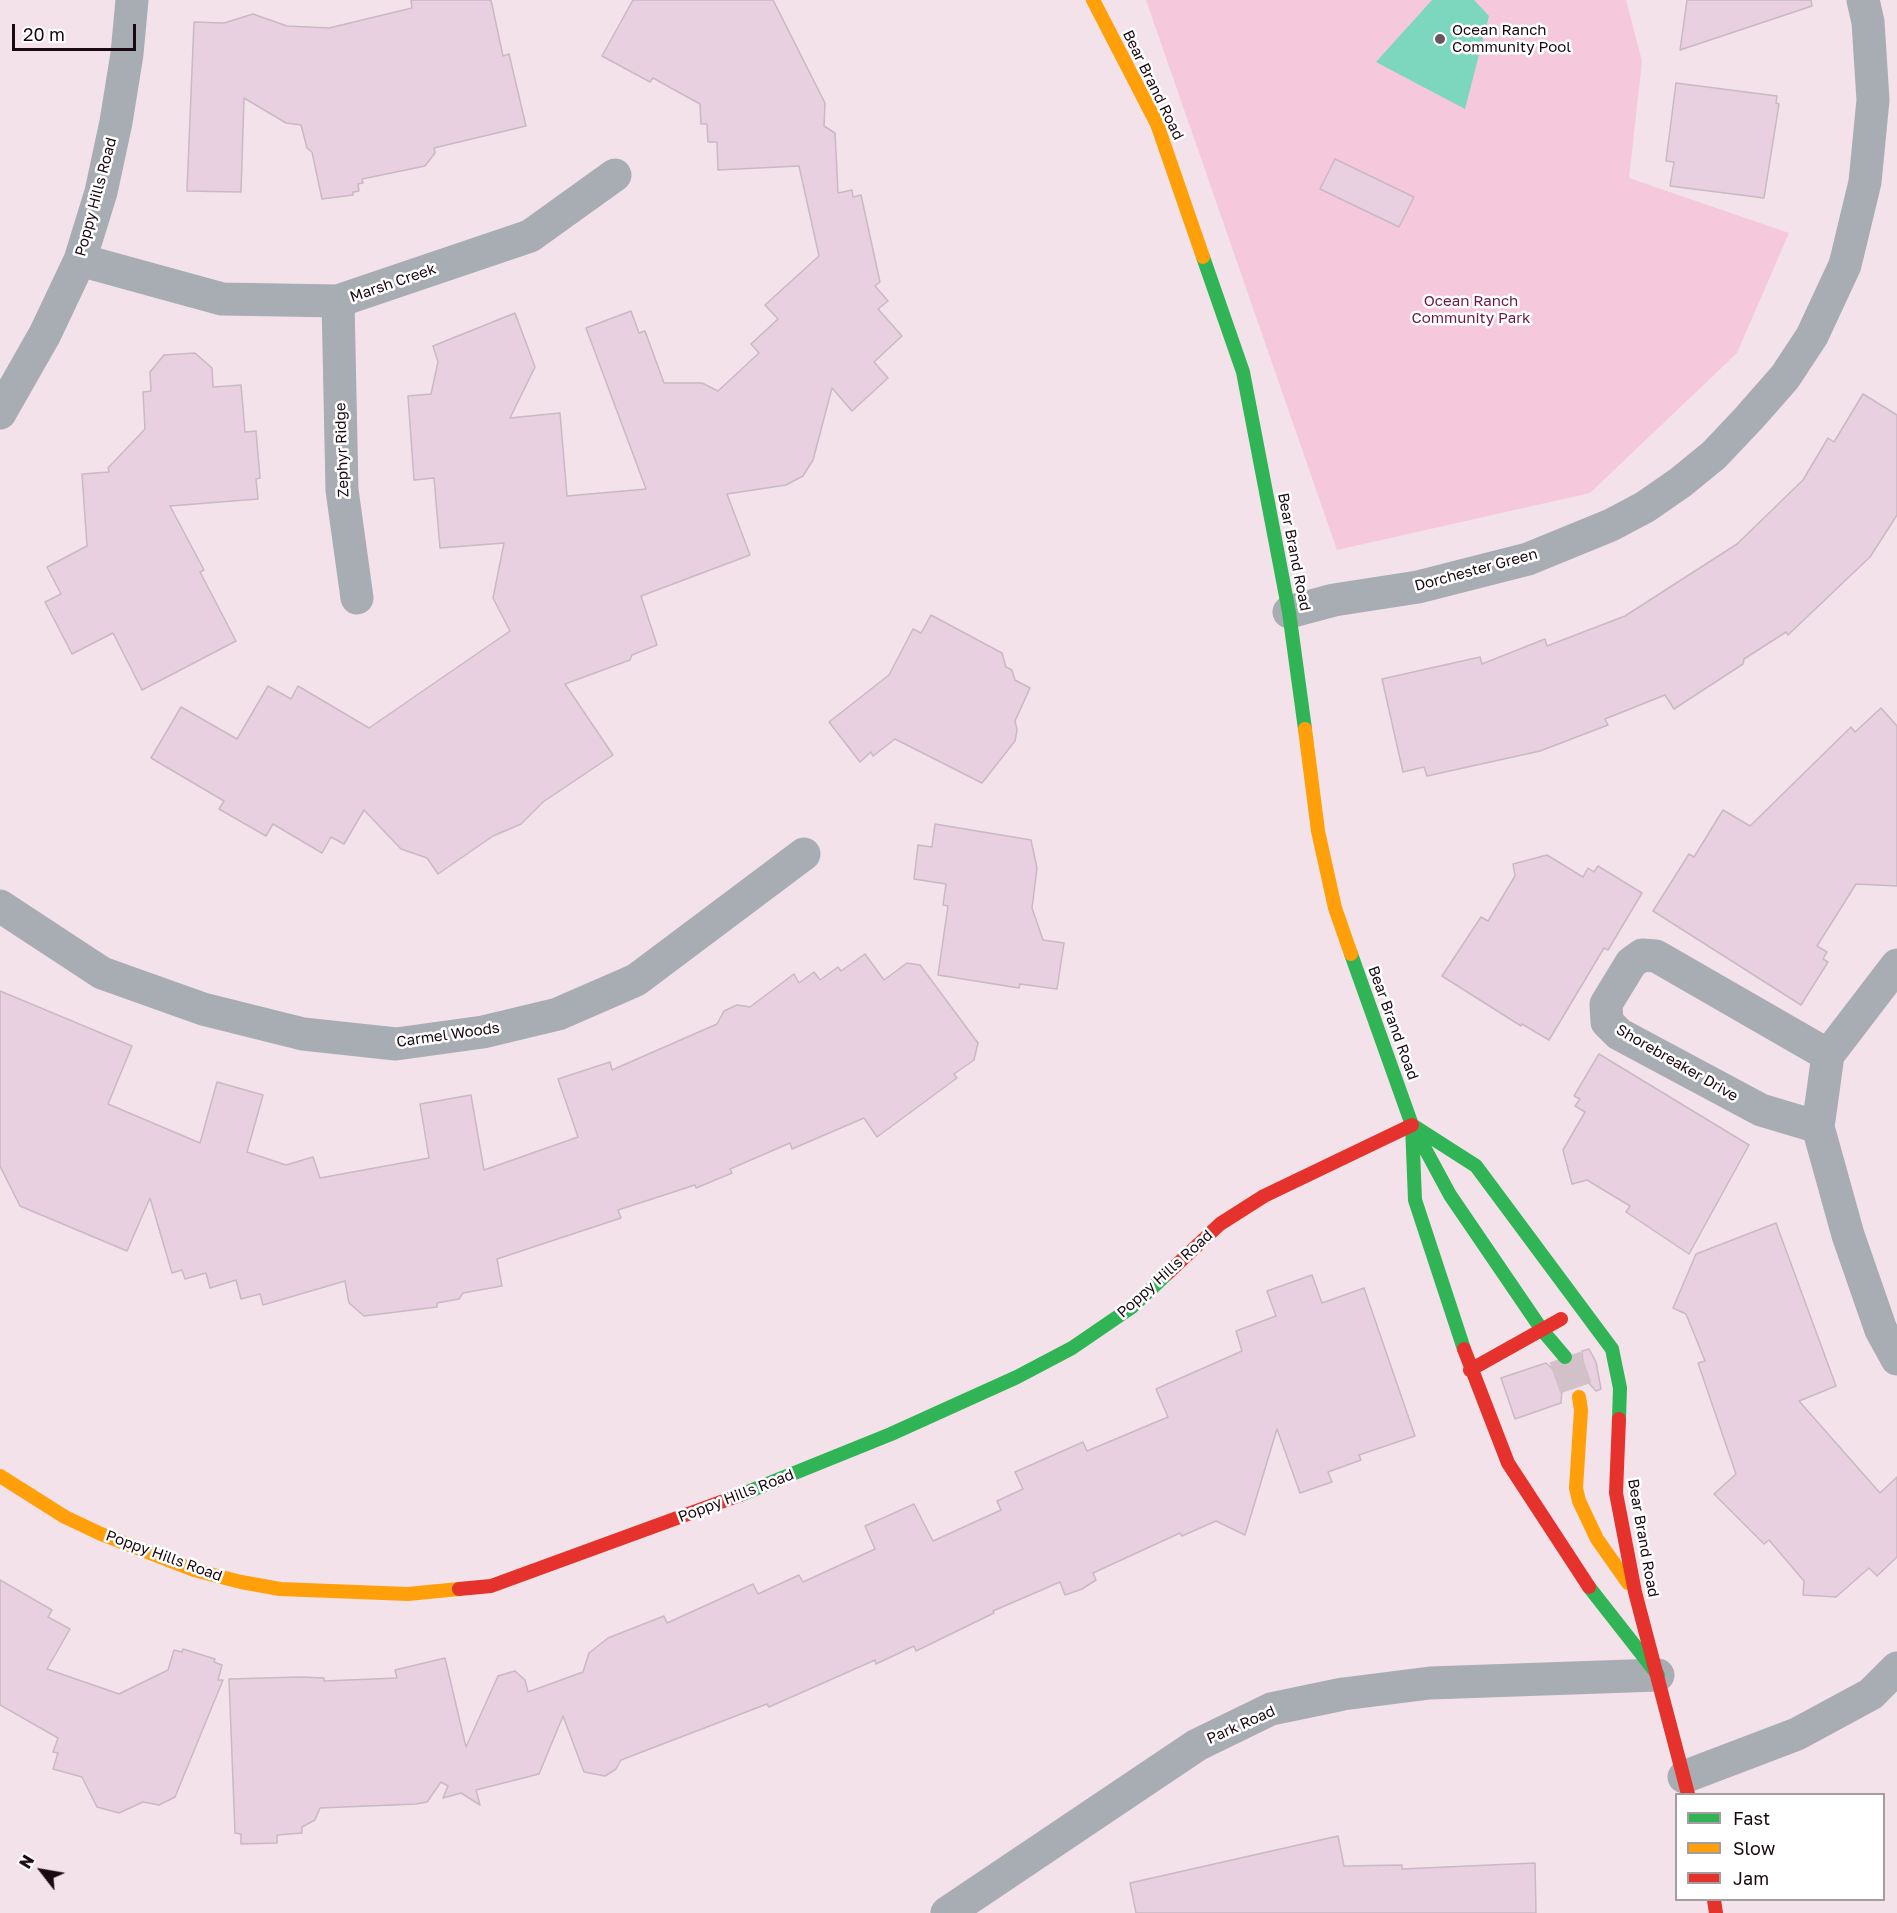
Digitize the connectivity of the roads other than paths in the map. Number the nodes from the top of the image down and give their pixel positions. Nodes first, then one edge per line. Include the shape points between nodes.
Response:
1 (132, 0) edge
2 (1093, 0) edge
3 (1863, 0) edge
4 (615, 175) dead end
5 (80, 260) junction
6 (338, 301) junction
7 (0, 413) edge
8 (357, 598) dead end
9 (1289, 612) junction
10 (804, 854) dead end
11 (0, 906) edge
12 (1897, 965) edge
13 (1828, 1055) junction
14 (1412, 1125) junction
15 (1818, 1127) junction
16 (1581, 1307) junction
17 (1542, 1330) junction
18 (1565, 1357) tunnel mouth
19 (1897, 1359) edge
20 (1470, 1370) junction
21 (1579, 1397) tunnel mouth
22 (0, 1476) edge
23 (1635, 1592) junction
24 (1897, 1668) edge
25 (1658, 1675) junction
26 (1686, 1786) edge
27 (947, 1913) edge

1 - 5 street, Poppy Hills Road via 116,122
2 - 9 street, Bear Brand Road via 1157,124 1243,372
3 - 9 street, Dorchester Green via 1874,100 1865,182 1845,265 1812,336 1785,377 1749,418 1681,482 1611,525 1528,559 1418,587 1335,600
4 - 6 street, Marsh Creek via 530,236
5 - 6 street, Marsh Creek via 222,299
5 - 7 street, Poppy Hills Road via 45,334
6 - 8 street, Zephyr Ridge via 342,490
9 - 14 street, Bear Brand Road via 1318,831 1335,908
10 - 11 street, Carmel Woods via 636,980 558,1014 483,1032 396,1044 303,1034 203,1009 102,973
12 - 13 street
13 - 15 street
13 - 15 street, Shorebreaker Drive via 1656,956 1642,955 1631,963 1606,1004 1607,1022 1619,1034 1761,1110
14 - 16 street, Bear Brand Road via 1476,1166
14 - 17 street via 1450,1195
14 - 20 street, Bear Brand Road via 1414,1200
14 - 22 street, Poppy Hills Road via 1264,1196 1221,1224 1132,1307 1072,1348 1017,1377 763,1487 492,1586 408,1594 280,1589 242,1582 194,1570 101,1534 65,1517
15 - 19 street via 1851,1245 1881,1330
16 - 17 street
16 - 23 street, Bear Brand Road via 1612,1349 1618,1368 1616,1493
17 - 18 street
17 - 20 street
20 - 25 street, Bear Brand Road via 1508,1463 1575,1569
21 - 23 street via 1579,1501 1598,1539
23 - 25 street, Bear Brand Road
24 - 26 street via 1871,1694
25 - 26 street, Bear Brand Road
25 - 27 street, Park Road via 1430,1683 1343,1694 1271,1709 1197,1745

